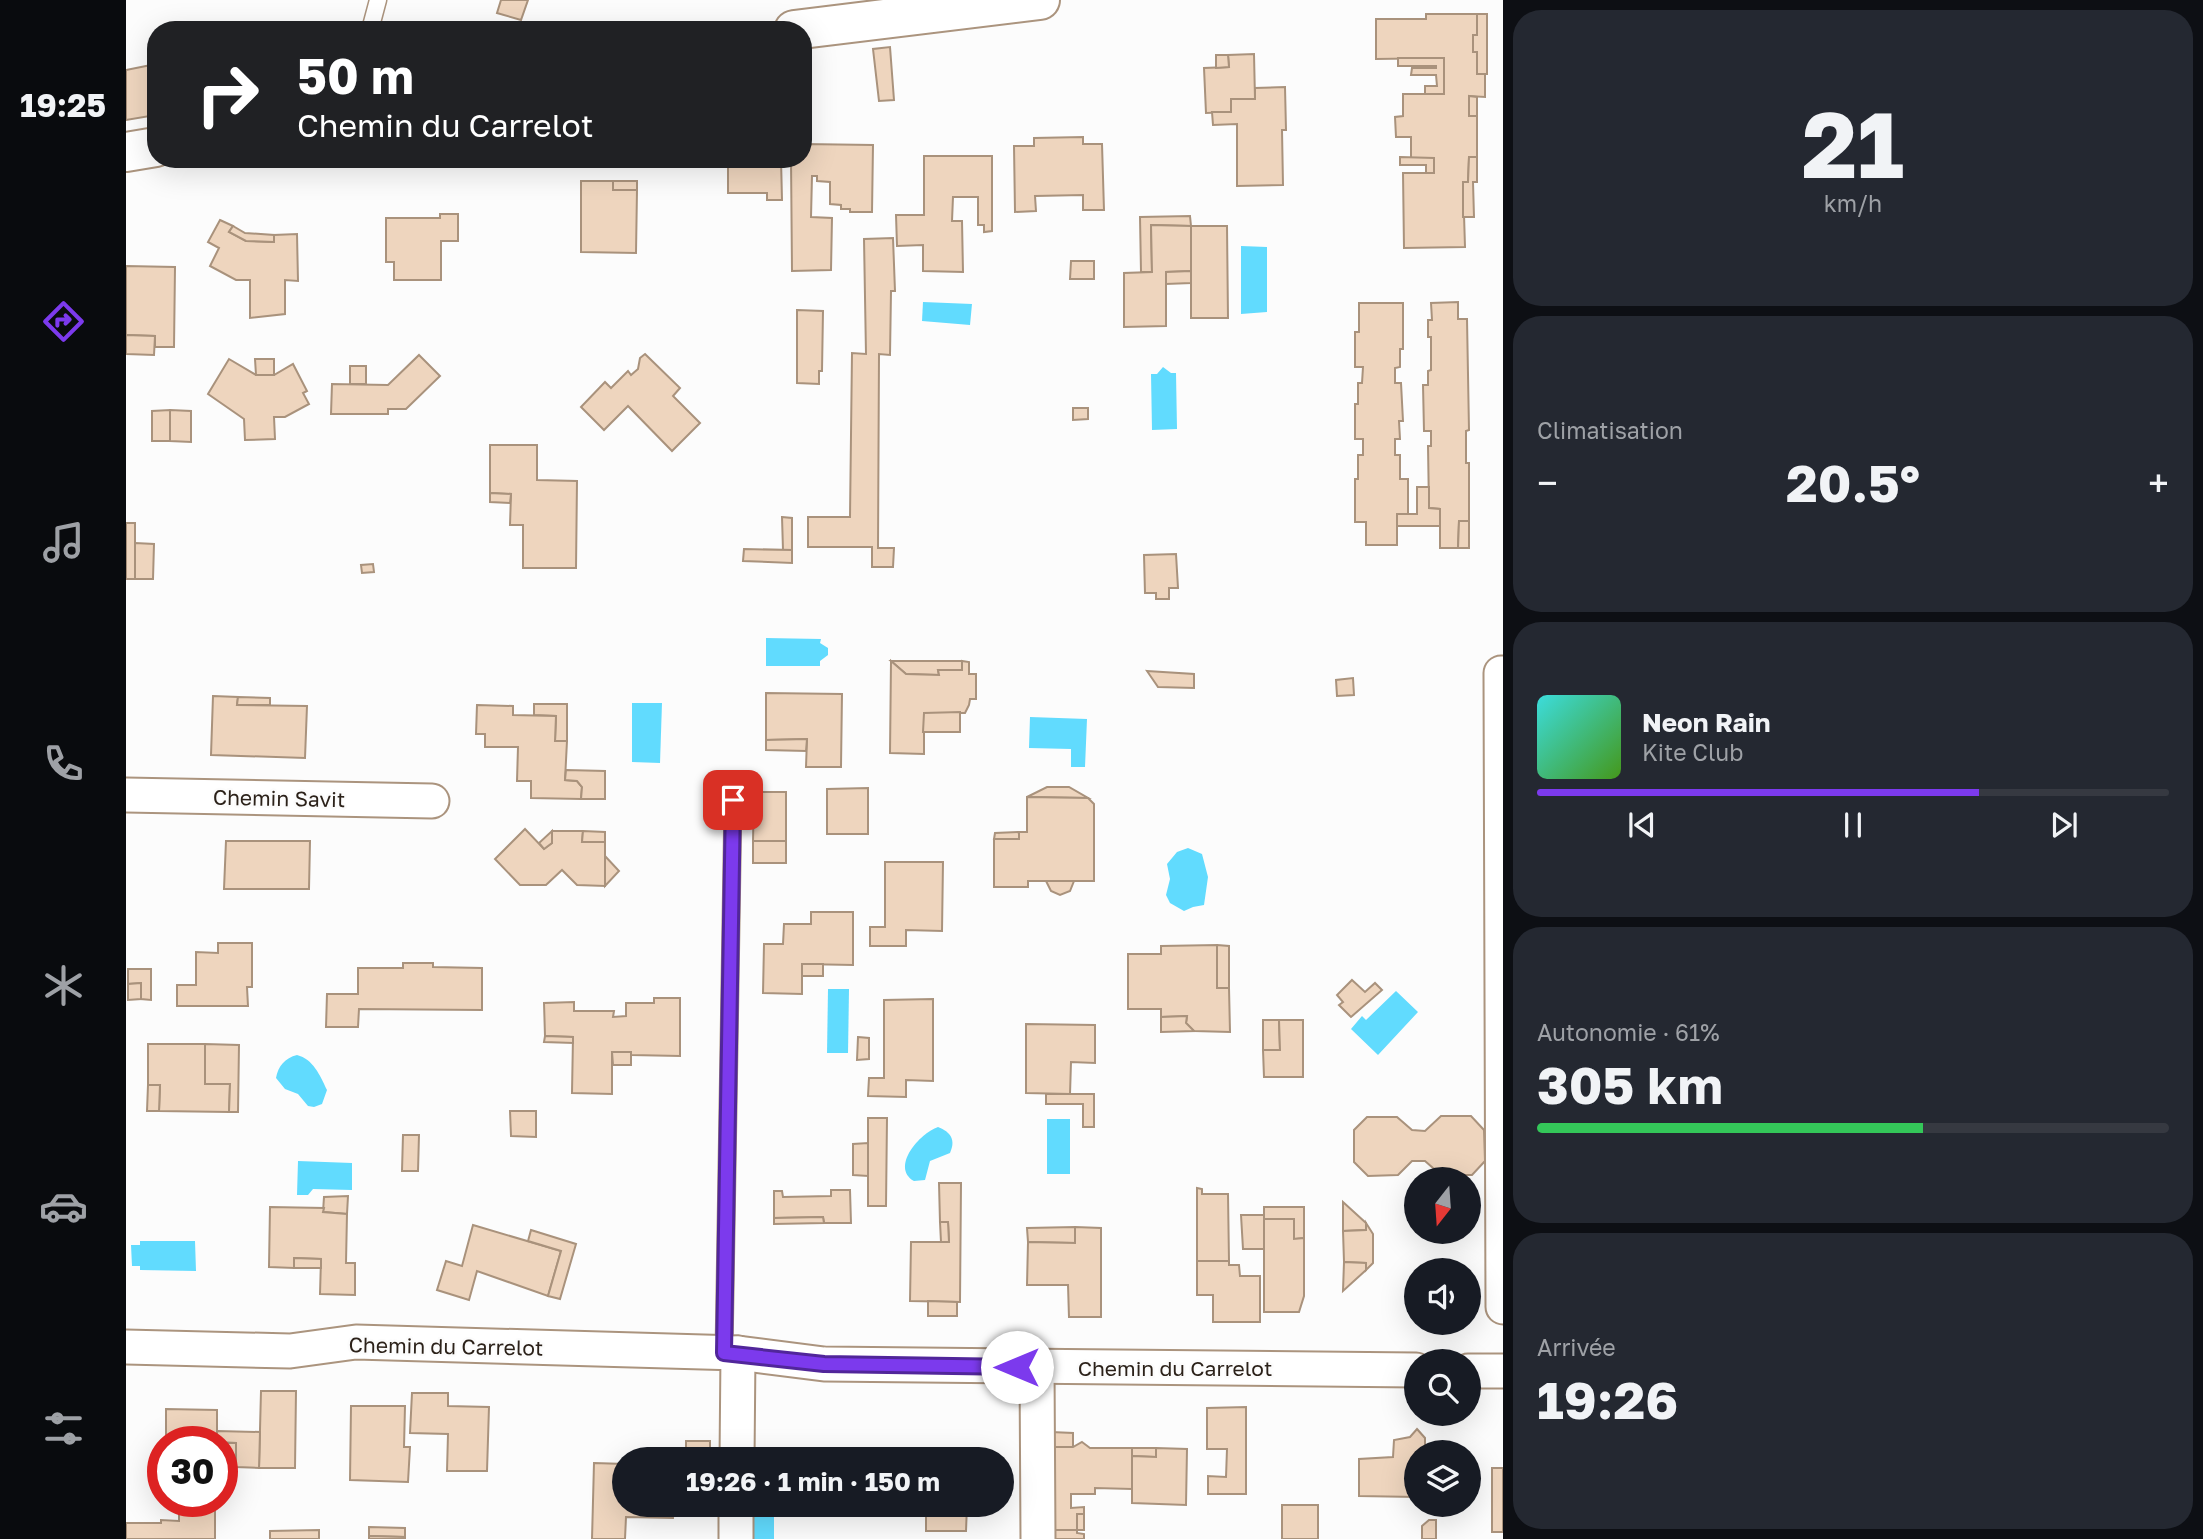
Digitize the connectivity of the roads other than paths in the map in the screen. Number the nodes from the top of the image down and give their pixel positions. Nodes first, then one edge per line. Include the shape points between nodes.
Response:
1 (378, 0) edge
2 (1040, 0) edge
3 (372, 21) edge
4 (812, 28) edge
5 (147, 148) edge
6 (126, 152) edge
7 (1501, 673) dead end
8 (126, 795) edge
9 (733, 800) dead end
10 (432, 801) dead end
11 (1503, 1307) edge
12 (126, 1347) edge
13 (731, 1353) junction
14 (1037, 1367) junction
15 (1404, 1370) edge
16 (1481, 1370) edge
17 (1503, 1371) edge
18 (736, 1447) edge
19 (736, 1517) edge
20 (736, 1539) edge
21 (1038, 1539) edge

1 - 3 lane
2 - 4 main road
5 - 6 main road
7 - 11 street
8 - 10 street, Chemin Savit
9 - 13 lane
12 - 13 street, Chemin du Carrelot via 290,1351 356,1342
13 - 14 street, Chemin du Carrelot via 824,1364
13 - 18 street
14 - 15 street, Chemin du Carrelot
14 - 21 street
16 - 17 street
19 - 20 street

